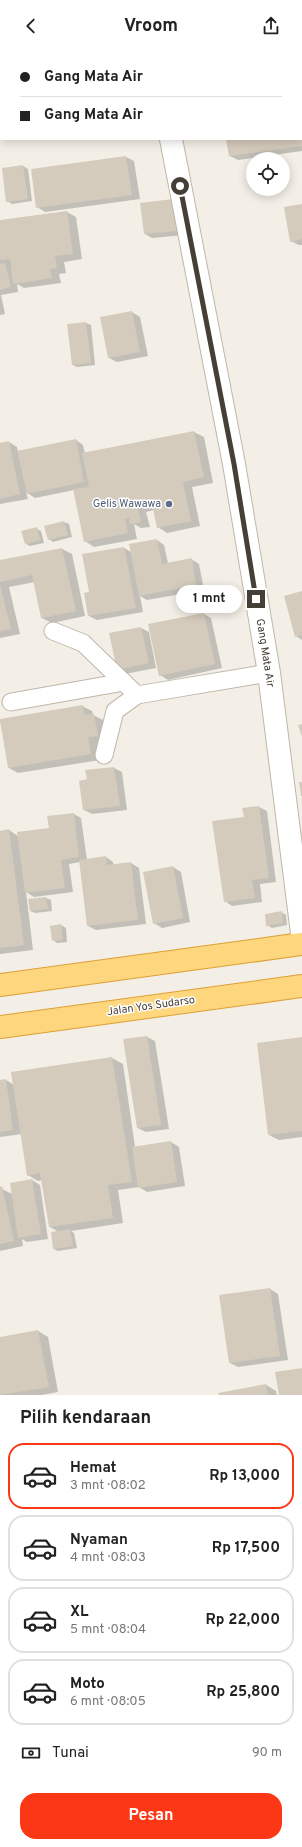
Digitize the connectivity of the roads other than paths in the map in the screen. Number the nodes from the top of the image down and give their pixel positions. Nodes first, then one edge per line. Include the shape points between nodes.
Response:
1 (171, 140) edge
2 (53, 631) dead end
3 (268, 673) junction
4 (124, 682) junction
5 (137, 696) junction
6 (11, 702) dead end
7 (104, 755) dead end
8 (302, 933) edge
9 (302, 944) edge
10 (0, 985) edge
11 (302, 986) edge
12 (0, 1027) edge

1 - 3 street, Gang Mata Air via 234,464
2 - 4 lane via 83,643
3 - 5 lane
3 - 8 street, Gang Mata Air
4 - 5 lane
4 - 6 lane
5 - 7 lane via 116,711
9 - 10 highway
11 - 12 highway, Jalan Yos Sudarso

